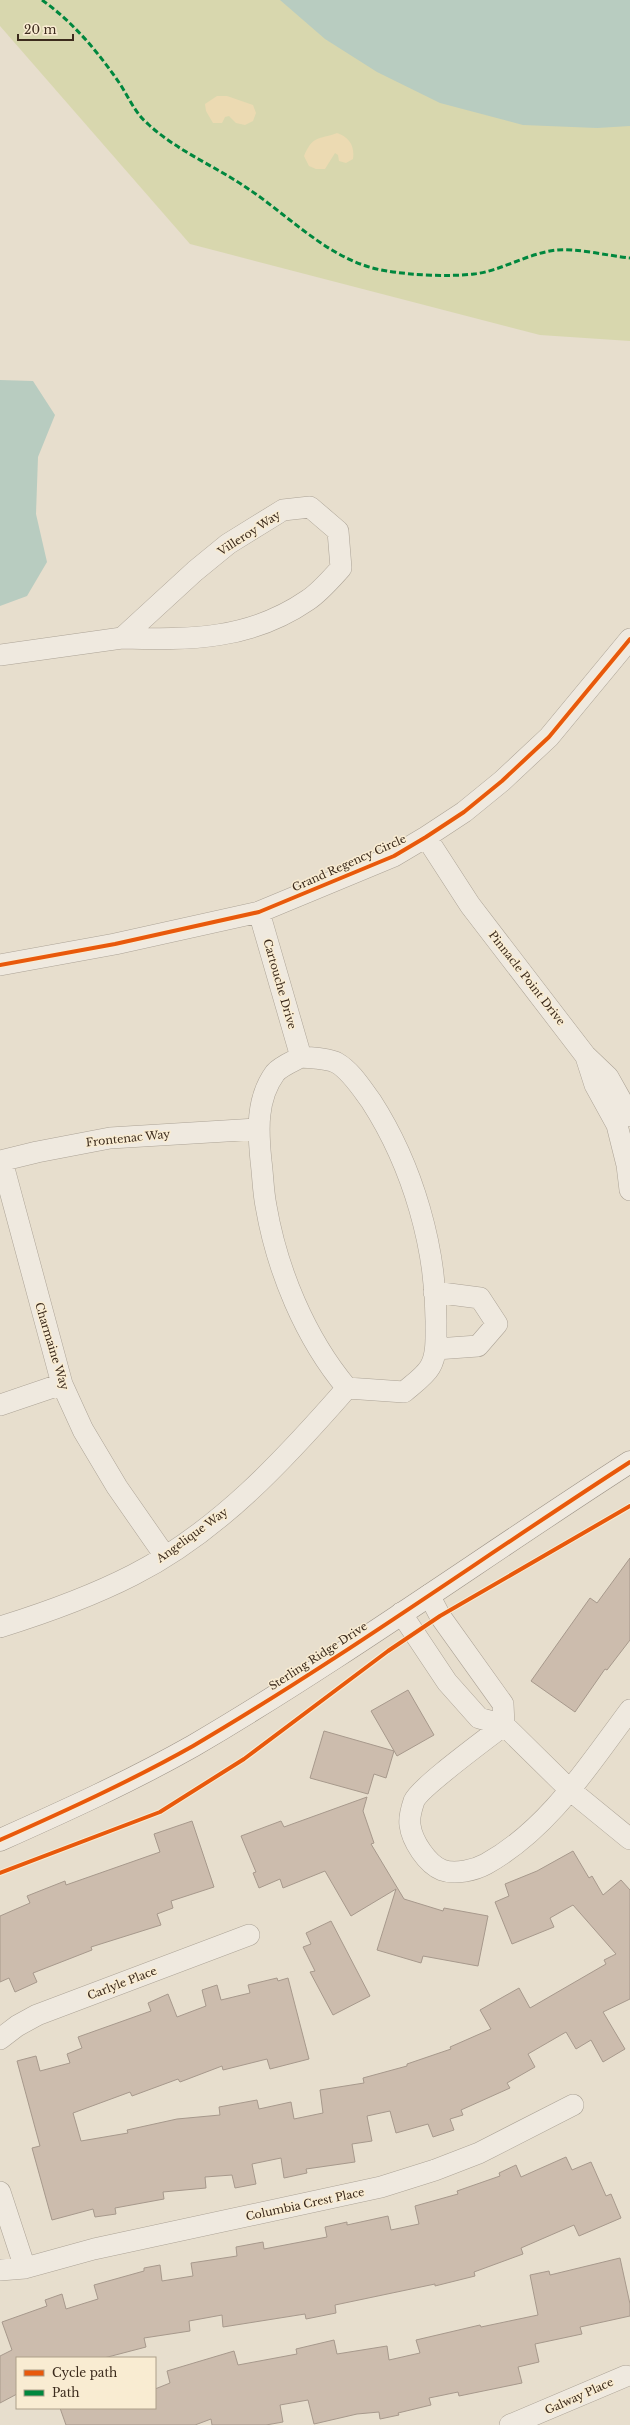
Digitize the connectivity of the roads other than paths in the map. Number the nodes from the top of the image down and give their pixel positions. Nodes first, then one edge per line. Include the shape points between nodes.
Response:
1 (122, 638) junction
2 (630, 639) edge
3 (0, 655) edge
4 (426, 837) junction
5 (259, 912) junction
6 (0, 965) edge
7 (585, 1055) junction
8 (301, 1057) junction
9 (630, 1116) edge
10 (258, 1129) junction
11 (1, 1161) edge
12 (629, 1164) edge
13 (630, 1190) edge
14 (434, 1292) junction
15 (436, 1349) junction
16 (62, 1384) junction
17 (347, 1388) junction
18 (0, 1405) edge
19 (630, 1462) edge
20 (165, 1556) junction
21 (429, 1595) junction
22 (401, 1613) junction
23 (0, 1627) edge
24 (630, 1710) edge
25 (504, 1725) junction
26 (570, 1790) junction
27 (630, 1839) edge
28 (0, 1840) edge
29 (250, 1935) dead end
30 (0, 2039) edge
31 (573, 2105) dead end
32 (0, 2192) edge
33 (25, 2268) junction
34 (0, 2270) edge
35 (0, 2285) edge
36 (626, 2376) dead end
37 (510, 2425) edge

1 - 1 street, Villeroy Way via 202,638 241,632 266,622 309,600 341,568 338,531 310,507 283,510 228,544
1 - 3 street, Villeroy Way
2 - 4 street, Grand Regency Circle via 549,737 464,812
4 - 5 street, Grand Regency Circle via 394,856
4 - 7 street, Pinnacle Point Drive via 470,905
5 - 6 street, Grand Regency Circle via 115,944
5 - 8 street, Cartouche Drive
7 - 9 street, Pinnacle Point Drive via 608,1077
7 - 12 street via 596,1085 617,1125
8 - 10 street via 276,1072 262,1098
8 - 14 street via 336,1063 361,1086 379,1114 409,1178 428,1244
10 - 11 street, Frontenac Way via 110,1138
10 - 17 street via 265,1204 278,1256 304,1320 333,1372
11 - 16 street, Charmaine Way
12 - 13 street
14 - 15 street
14 - 15 street via 480,1298 497,1324 478,1346
15 - 17 street via 430,1368 404,1392
16 - 18 street
16 - 20 street, Charmaine Way via 83,1430 117,1487
17 - 20 street, Angelique Way via 275,1468 241,1499
19 - 21 street, Sterling Ridge Drive
20 - 23 street, Angelique Way via 133,1575 56,1610
21 - 22 street, Sterling Ridge Drive
21 - 25 street via 440,1616 503,1704
22 - 25 street via 447,1682 479,1718
22 - 28 street, Sterling Ridge Drive via 192,1746 75,1807
24 - 26 street
25 - 26 street
25 - 26 street via 436,1778 414,1800 410,1824 415,1841 430,1862 442,1870 460,1872 485,1864 529,1836
26 - 27 street
29 - 30 street, Carlyle Place via 37,2015
31 - 33 street, Columbia Crest Place via 479,2153 381,2187 94,2248
32 - 33 street
33 - 34 street, Columbia Crest Place
33 - 35 street, Columbia Crest Place
36 - 37 street, Galway Place

